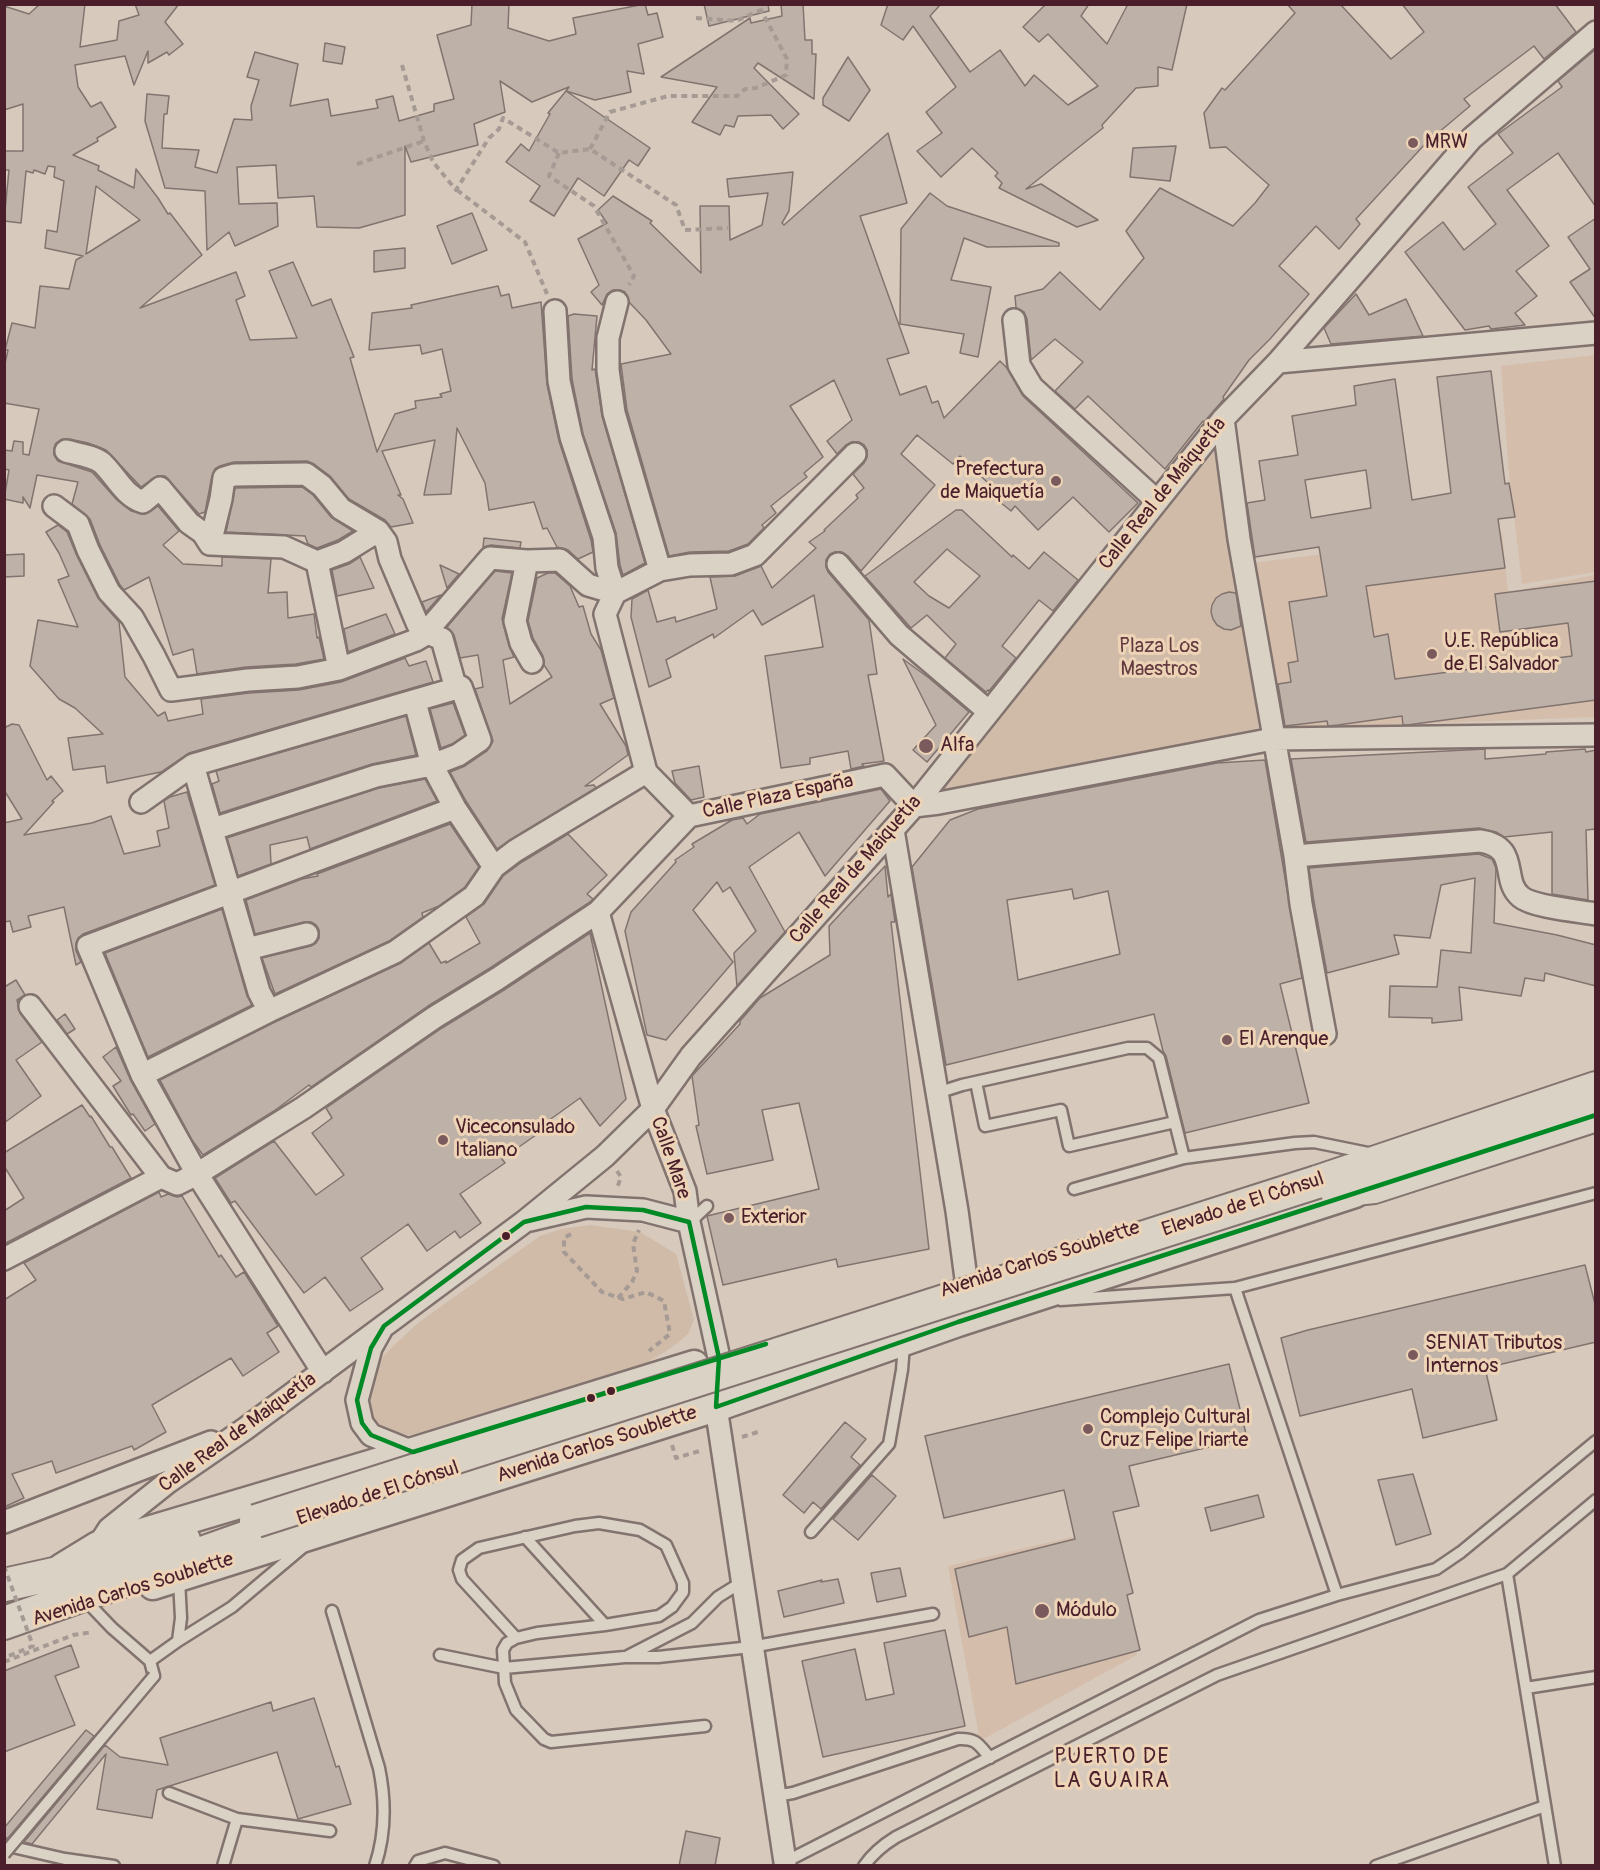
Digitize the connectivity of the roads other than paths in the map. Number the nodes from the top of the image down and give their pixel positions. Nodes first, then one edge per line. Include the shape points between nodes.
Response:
1 (1596, 32) edge
2 (617, 302) dead end
3 (555, 311) road end
4 (1014, 320) dead end
5 (1596, 333) edge
6 (1278, 363) junction
7 (1223, 419) junction
8 (66, 451) dead end
9 (855, 454) dead end
10 (1157, 501) junction
11 (54, 506) dead end
12 (378, 531) junction
13 (210, 544) junction
14 (527, 561) junction
15 (317, 562) junction
16 (838, 564) dead end
17 (660, 570) junction
18 (615, 593) junction
19 (428, 633) junction
20 (532, 662) dead end
21 (339, 669) junction
22 (456, 689) junction
23 (415, 702) junction
24 (988, 711) junction
25 (1596, 735) edge
26 (1273, 739) junction
27 (193, 765) junction
28 (432, 765) junction
29 (646, 772) junction
30 (141, 802) dead end
31 (914, 806) junction
32 (455, 808) junction
33 (689, 816) junction
34 (213, 829) junction
35 (893, 830) junction
36 (1295, 856) junction
37 (494, 867) junction
38 (230, 893) junction
39 (598, 912) junction
40 (1596, 914) edge
41 (307, 934) dead end
42 (247, 949) junction
43 (30, 1006) dead end
44 (269, 1011) junction
45 (1326, 1034) dead end
46 (142, 1075) junction
47 (976, 1082) junction
48 (1596, 1088) edge
49 (937, 1093) junction
50 (653, 1109) junction
51 (1596, 1115) edge
52 (1175, 1122) junction
53 (1184, 1158) junction
54 (1376, 1170) junction
55 (197, 1174) junction
56 (160, 1178) junction
57 (1074, 1189) dead end
58 (1596, 1193) edge
59 (707, 1206) dead end
60 (524, 1222) junction
61 (689, 1222) junction
62 (4, 1259) edge
63 (966, 1286) junction
64 (1236, 1288) junction
65 (1016, 1304) junction
66 (384, 1326) junction
67 (904, 1341) junction
68 (719, 1358) junction
69 (322, 1372) junction
70 (716, 1407) junction
71 (245, 1429) junction
72 (1596, 1441) edge
73 (413, 1452) junction
74 (1596, 1500) edge
75 (4, 1522) edge
76 (811, 1532) dead end
77 (318, 1534) junction
78 (525, 1537) junction
79 (98, 1546) junction
80 (54, 1574) junction
81 (1507, 1574) junction
82 (178, 1577) junction
83 (742, 1582) junction
84 (4, 1585) edge
85 (1337, 1595) junction
86 (90, 1605) junction
87 (332, 1611) dead end
88 (933, 1614) dead end
89 (4, 1623) edge
90 (605, 1625) junction
91 (4, 1628) edge
92 (516, 1638) junction
93 (178, 1641) junction
94 (751, 1647) junction
95 (440, 1655) dead end
96 (625, 1657) junction
97 (150, 1661) junction
98 (504, 1668) junction
99 (1596, 1677) edge
100 (1526, 1688) junction
101 (705, 1726) dead end
102 (990, 1758) junction
103 (169, 1793) dead end
104 (775, 1796) junction
105 (1545, 1806) junction
106 (237, 1819) junction
107 (330, 1831) dead end
108 (4, 1845) edge
109 (4, 1854) edge
110 (63, 1862) edge
111 (786, 1864) edge
112 (114, 1866) edge
113 (223, 1866) edge
114 (375, 1866) edge
115 (415, 1866) edge
116 (494, 1866) edge
117 (864, 1866) edge
118 (1376, 1866) edge
119 (1555, 1866) edge

1 - 6 street, Calle Real de Maiquetía via 1472,138
2 - 17 street via 608,338 614,412
3 - 18 street via 559,381 568,426 604,537 607,568
4 - 10 street via 1018,365 1032,387
5 - 6 street
6 - 7 street, Calle Real de Maiquetía
7 - 10 street, Calle Real de Maiquetía
7 - 26 street
8 - 13 street via 100,461 140,501 160,488
9 - 17 street via 755,555 731,564
10 - 24 street, Calle Real de Maiquetía
11 - 21 street via 78,524 109,592 132,616 171,690
12 - 13 street via 341,509 306,474 234,475 224,478
12 - 15 street via 344,552
12 - 19 street via 386,542 418,625
13 - 15 street via 284,547
14 - 18 street via 560,560 588,585
14 - 19 street via 490,558
14 - 20 street via 515,621
15 - 21 street
16 - 24 street via 899,635
17 - 18 street
18 - 29 street via 605,614
19 - 21 street
19 - 22 street via 442,639
22 - 23 street
22 - 28 street via 461,687 480,740 458,755
23 - 27 street
23 - 28 street
24 - 31 street, Calle Real de Maiquetía
25 - 26 street
26 - 31 street
26 - 36 street
27 - 30 street
27 - 34 street
28 - 32 street
28 - 34 street via 376,776
29 - 33 street
29 - 37 street
31 - 33 street, Calle Plaza España via 885,775
31 - 35 street, Calle Real de Maiquetía
32 - 37 street
32 - 38 street
33 - 39 street, Calle Plaza España
34 - 38 street
35 - 49 street
35 - 50 street, Calle Real de Maiquetía via 691,1056
36 - 40 street via 1492,843 1504,853 1521,897
36 - 45 street
37 - 44 street via 474,896 394,952
38 - 42 street
38 - 46 street via 88,946
39 - 50 street, Calle Mare
39 - 55 street, Calle Plaza España
41 - 42 street
42 - 44 street via 259,992
43 - 56 street
44 - 46 street
46 - 55 street
47 - 49 lane
47 - 52 lane via 1128,1048 1147,1048 1159,1058
47 - 52 lane via 985,1126 1061,1110 1069,1146
48 - 54 main road, Avenida Carlos Soublette
49 - 63 street
50 - 60 street, Calle Real de Maiquetía via 605,1156
50 - 61 street, Calle Mare via 685,1191
51 - 54 main road, Avenida Carlos Soublette
52 - 53 lane
53 - 54 lane via 1314,1142
53 - 57 lane
54 - 63 street, Avenida Carlos Soublette via 1311,1170
54 - 65 street, Avenida Carlos Soublette
54 - 80 main road, Elevado de El Cónsul, bridge via 256,1521
54 - 89 main road, Elevado de El Cónsul via 1323,1193 264,1531
55 - 56 street, Calle Plaza España via 177,1184
55 - 69 street
56 - 62 street
58 - 64 lane
59 - 61 lane
60 - 61 street via 586,1207 643,1210
60 - 66 street, Calle Real de Maiquetía
61 - 68 street, Calle Mare
63 - 68 street, Avenida Carlos Soublette
64 - 65 lane
64 - 85 lane
65 - 67 street, Avenida Carlos Soublette
66 - 69 street, Calle Real de Maiquetía
66 - 73 street, Calle Real de Maiquetía via 371,1348 357,1400 362,1423 371,1435
67 - 70 street, Avenida Carlos Soublette
67 - 76 lane via 889,1444
68 - 70 street, Calle Mare
68 - 73 street, Avenida Carlos Soublette
69 - 71 street, Calle Real de Maiquetía
70 - 77 street, Avenida Carlos Soublette
70 - 83 street, Calle Mare
71 - 75 street
71 - 79 street, Calle Real de Maiquetía via 168,1482 109,1530
72 - 85 lane via 1436,1569
73 - 79 street, Avenida Carlos Soublette
74 - 81 lane
77 - 82 street, Avenida Carlos Soublette
77 - 93 lane via 232,1607
78 - 90 lane
78 - 90 lane via 599,1522 640,1530 666,1545 682,1583 678,1601 659,1616
78 - 92 lane via 478,1548 462,1560 459,1570 462,1579
79 - 80 street, Avenida Carlos Soublette
80 - 84 main road, Avenida Carlos Soublette
81 - 100 lane
81 - 117 lane via 1216,1675 896,1837
82 - 86 street, Avenida Carlos Soublette
82 - 93 lane
83 - 94 street, Calle Mare
83 - 96 lane via 718,1597 692,1623
85 - 102 lane via 1259,1620
86 - 91 street, Avenida Carlos Soublette
86 - 97 lane
87 - 114 lane via 384,1790 384,1830
88 - 94 lane
90 - 92 lane
92 - 98 lane via 503,1650
93 - 97 lane
94 - 96 lane
94 - 104 street, Calle Mare
95 - 98 lane
96 - 98 lane
97 - 109 lane, bridge via 154,1676
98 - 101 lane via 516,1710 551,1742
99 - 100 lane
100 - 105 lane
102 - 104 lane via 976,1741 958,1739
102 - 111 lane
103 - 106 lane
104 - 111 street, Calle Mare
105 - 118 lane
105 - 119 lane
106 - 107 lane
106 - 113 lane
108 - 110 lane
110 - 112 lane
115 - 116 lane via 445,1853

